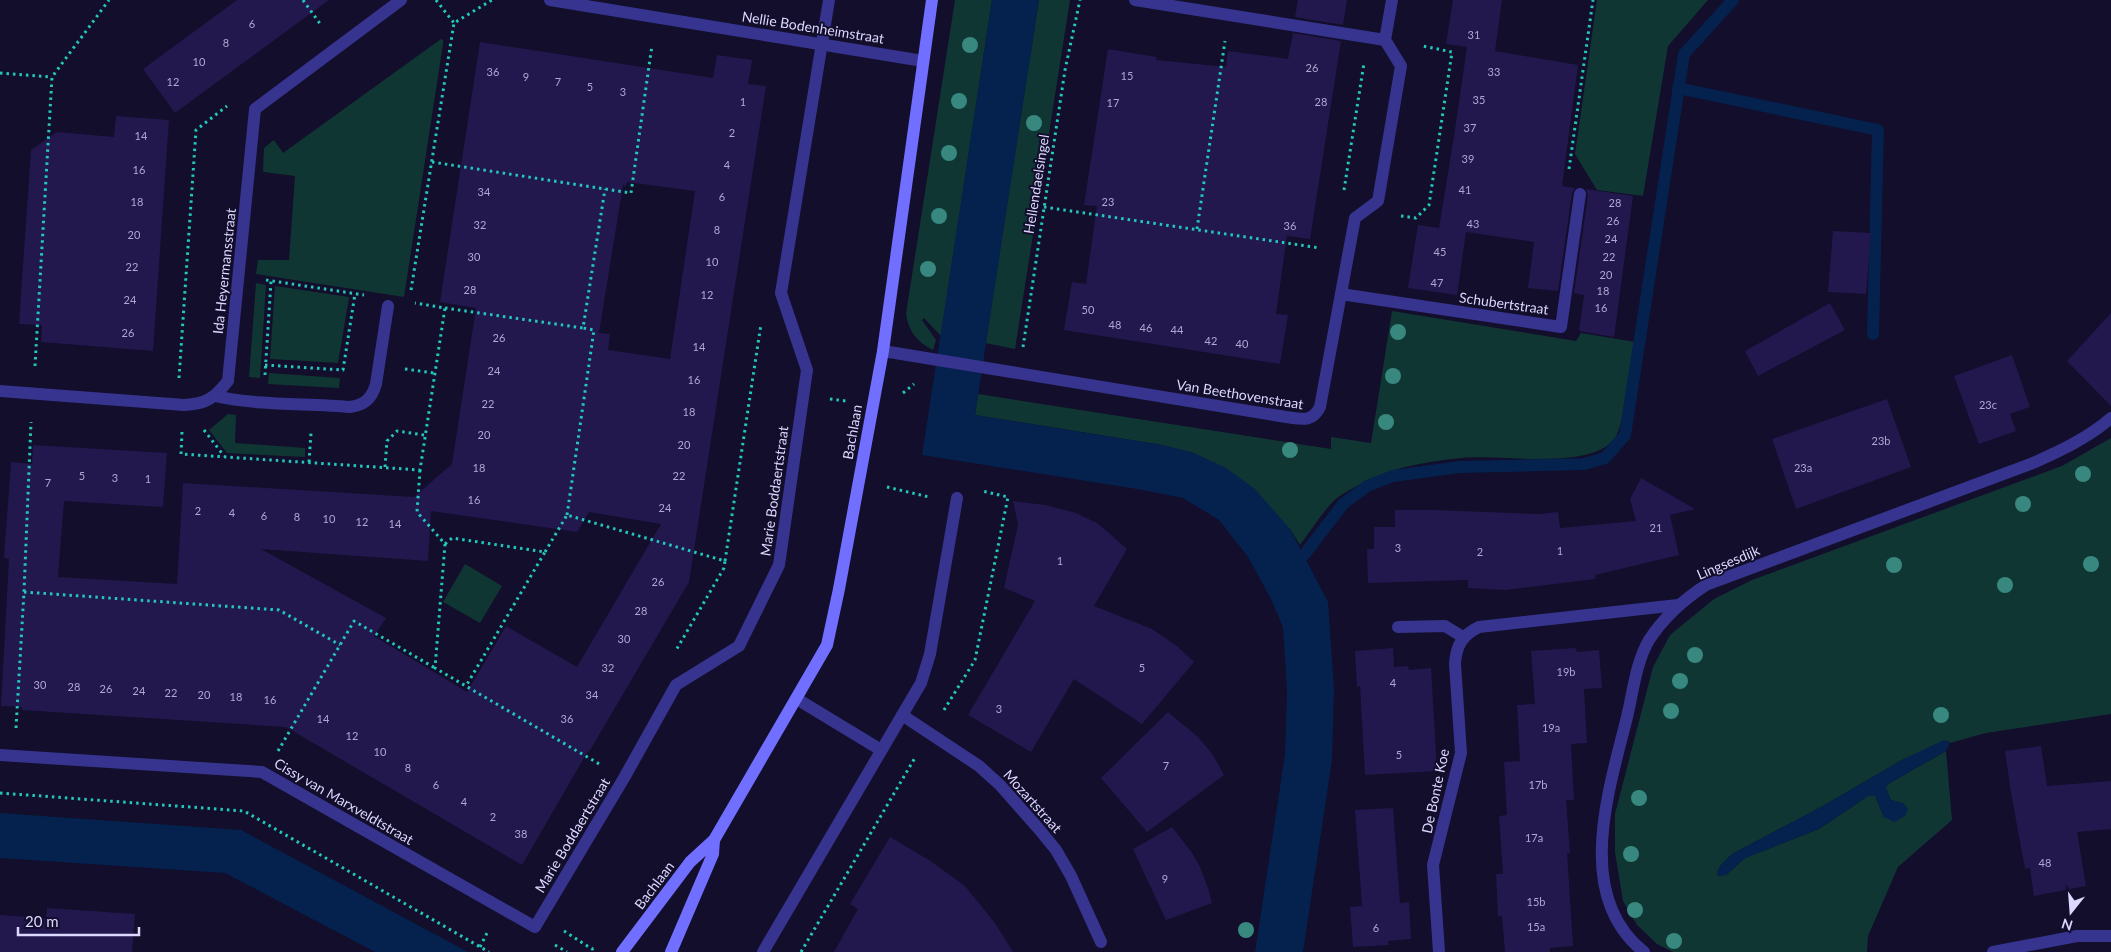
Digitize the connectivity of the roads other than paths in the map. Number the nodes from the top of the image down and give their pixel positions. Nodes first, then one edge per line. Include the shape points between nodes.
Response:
1 (401, 0) edge
2 (550, 0) edge
3 (828, 0) edge
4 (932, 0) edge
5 (1135, 0) edge
6 (1392, 0) edge
7 (1385, 40) junction
8 (822, 44) junction
9 (923, 61) junction
10 (1580, 194) road end
11 (1341, 294) junction
12 (388, 306) dead end
13 (884, 351) junction
14 (0, 391) edge
15 (216, 396) junction
16 (2111, 418) edge
17 (957, 500) road end
18 (1678, 605) junction
19 (1398, 627) dead end
20 (1463, 637) junction
21 (797, 699) junction
22 (902, 715) junction
23 (881, 750) junction
24 (0, 755) edge
25 (714, 840) junction
26 (534, 927) joint
27 (2111, 936) edge
28 (1101, 942) dead end
29 (622, 952) edge
30 (671, 952) edge
31 (763, 952) edge
32 (1439, 952) edge
33 (1644, 952) edge
34 (1993, 952) edge

1 - 15 street, Ida Heyermansstraat via 255,109 228,381
2 - 8 street, Nellie Bodenheimstraat
3 - 8 street, Marie Boddaertstraat
4 - 9 street, Bachlaan
5 - 7 street
6 - 7 street
7 - 11 street, Van Beethovenstraat via 1401,66 1378,201 1354,218
8 - 9 street, Nellie Bodenheimstraat
8 - 26 street, Marie Boddaertstraat via 781,293 807,370 780,565 739,646 676,685
9 - 13 street, Bachlaan
10 - 11 street, Schubertstraat via 1561,327
11 - 13 street, Van Beethovenstraat via 1320,407 1308,419
12 - 15 street via 376,384 373,393 361,405 263,402
13 - 21 street, Bachlaan via 826,645
14 - 15 street via 184,405 199,404
16 - 18 street, Lingsesdijk via 2060,451 2033,463 1734,573 1706,585
17 - 22 street via 930,654 922,683
18 - 20 street via 1479,627
18 - 33 street, Lingsesdijk via 1648,642 1637,674 1605,813 1603,883 1616,920
19 - 20 street via 1446,626
20 - 32 street, De Bonte Koe via 1455,653 1461,753 1434,865
21 - 23 street
21 - 25 street, Bachlaan
22 - 23 street
22 - 28 street, Mozartstraat via 979,766 1038,828 1072,876
23 - 31 street
24 - 26 street, Cissy van Marxveldtstraat via 262,772
25 - 29 street, Bachlaan via 690,862
25 - 30 street, Bachlaan via 713,854
27 - 34 street via 2077,936

